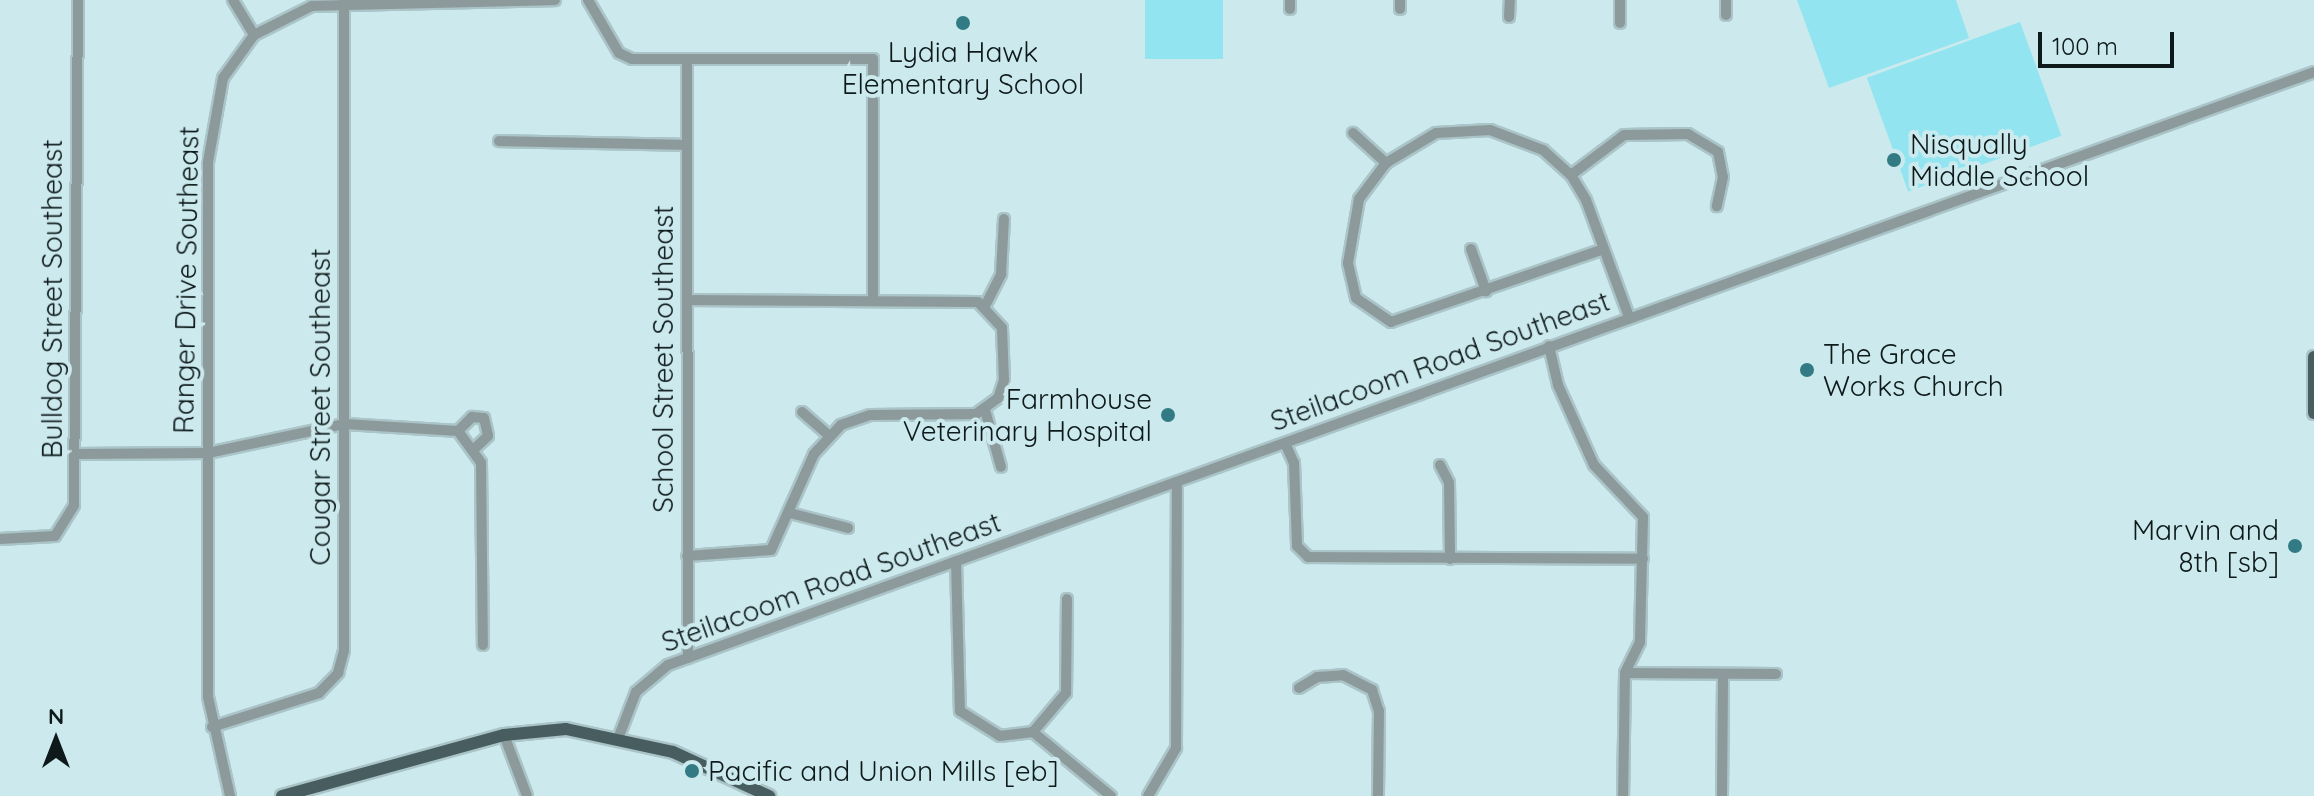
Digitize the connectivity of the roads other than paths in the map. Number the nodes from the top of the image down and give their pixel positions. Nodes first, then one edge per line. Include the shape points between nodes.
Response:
1 (78, 0) edge
2 (233, 0) edge
3 (555, 0) edge
4 (588, 0) edge
5 (1510, 0) edge
6 (1620, 0) edge
7 (1726, 0) edge
8 (344, 1) edge
9 (482, 2) edge
10 (1726, 15) dead end
11 (1509, 17) dead end
12 (1620, 23) dead end
13 (254, 35) junction
14 (687, 60) junction
15 (2314, 72) edge
16 (1353, 133) dead end
17 (499, 141) dead end
18 (687, 145) junction
19 (1386, 163) junction
20 (1571, 175) junction
21 (1717, 206) dead end
22 (1004, 219) dead end
23 (1471, 249) dead end
24 (1604, 249) junction
25 (1486, 291) junction
26 (687, 300) junction
27 (873, 300) junction
28 (985, 306) junction
29 (1629, 317) junction
30 (1549, 346) junction
31 (2314, 357) edge
32 (985, 410) junction
33 (802, 412) dead end
34 (2314, 413) edge
35 (345, 424) junction
36 (458, 431) junction
37 (828, 435) junction
38 (1285, 443) junction
39 (472, 444) junction
40 (208, 453) junction
41 (75, 454) junction
42 (1440, 465) dead end
43 (1001, 467) dead end
44 (1177, 482) junction
45 (790, 513) junction
46 (848, 528) dead end
47 (0, 539) edge
48 (687, 556) junction
49 (1450, 559) junction
50 (1643, 559) junction
51 (956, 561) junction
52 (1067, 599) dead end
53 (483, 645) dead end
54 (688, 658) junction
55 (1625, 673) junction
56 (1776, 674) dead end
57 (1723, 675) junction
58 (1299, 688) dead end
59 (212, 727) junction
60 (1033, 732) junction
61 (504, 735) junction
62 (619, 736) junction
63 (230, 796) edge
64 (282, 796) edge
65 (527, 796) edge
66 (769, 796) edge
67 (1111, 796) edge
68 (1148, 796) edge
69 (1378, 796) edge
70 (1623, 796) edge
71 (1722, 796) edge

1 - 41 street, Bulldog Street Southeast
2 - 13 street
3 - 9 street, Ranger Drive Southeast
4 - 14 street via 624,58
5 - 11 street
6 - 12 street
7 - 10 street
8 - 9 street, Ranger Drive Southeast
8 - 13 street, Ranger Drive Southeast via 301,9
8 - 35 street, Cougar Street Southeast
13 - 40 street, Ranger Drive Southeast via 223,78 209,137
14 - 18 street, School Street Southeast
14 - 27 street via 873,59
15 - 29 street, Steilacoom Road Southeast
16 - 19 street
17 - 18 street
18 - 26 street, School Street Southeast
19 - 20 street via 1436,133 1490,130 1543,150
19 - 25 street via 1353,216 1350,281 1377,318 1408,318
20 - 21 street via 1624,135 1688,134 1712,145 1723,177
20 - 24 street
22 - 28 street via 1001,274
23 - 25 street
24 - 25 street
24 - 29 street
26 - 27 street
26 - 48 street, School Street Southeast
27 - 28 street
28 - 32 street via 1002,328 1004,380
29 - 30 street, Steilacoom Road Southeast
30 - 38 street, Steilacoom Road Southeast
30 - 50 street via 1594,465 1640,508
31 - 34 main road
32 - 37 street via 870,415
32 - 43 street
33 - 37 street
35 - 36 street
35 - 40 street
35 - 59 street, Cougar Street Southeast via 344,651 338,673 311,698
36 - 39 street
36 - 39 street via 472,417 484,418 488,436
37 - 45 street
38 - 44 street, Steilacoom Road Southeast
38 - 49 street via 1294,463 1301,553
39 - 53 street via 482,486
40 - 41 street
40 - 59 street, Ranger Drive Southeast
41 - 47 street, Bulldog Street Southeast via 74,505 65,528 42,539
42 - 49 street via 1449,483
44 - 51 street, Steilacoom Road Southeast
44 - 68 street via 1176,748
45 - 46 street
45 - 48 street via 777,544 764,553
48 - 54 street, School Street Southeast
49 - 50 street
50 - 55 street via 1640,642
51 - 54 street, Steilacoom Road Southeast
51 - 60 street via 960,711 1000,736
52 - 60 street via 1066,693
54 - 62 street, Steilacoom Road Southeast via 643,682
55 - 57 street
55 - 70 street
56 - 57 street
57 - 71 street
58 - 69 street via 1317,677 1343,675 1372,690 1379,711
59 - 63 street, Ranger Drive Southeast
60 - 67 street
61 - 62 main road via 566,729
61 - 64 main road
61 - 65 street
62 - 66 main road via 695,760

